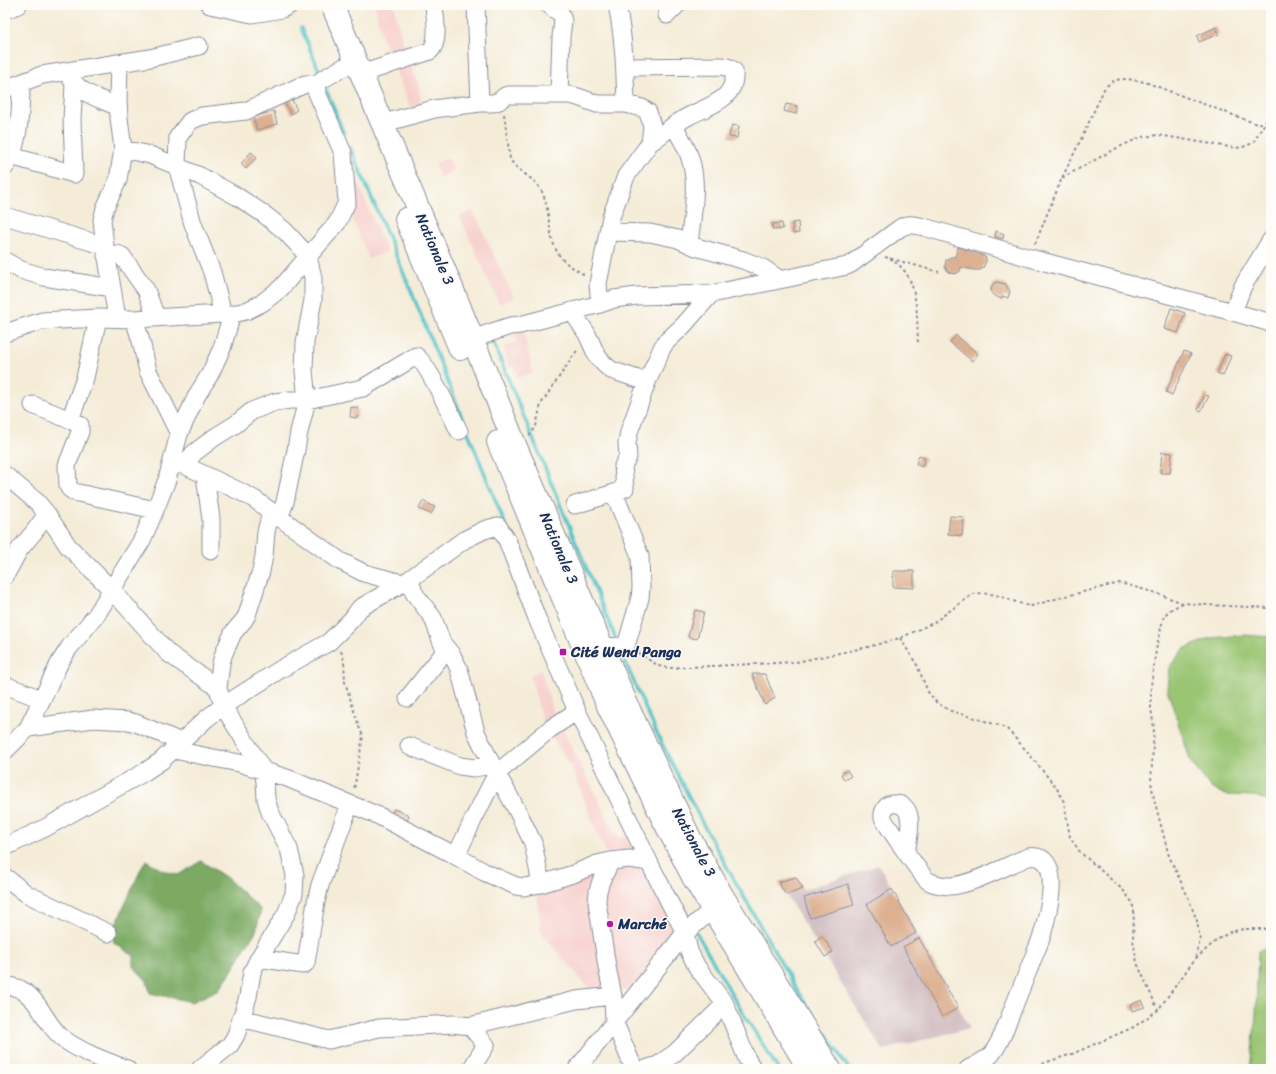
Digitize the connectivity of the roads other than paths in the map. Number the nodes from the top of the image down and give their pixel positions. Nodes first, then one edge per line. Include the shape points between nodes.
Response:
1 (18, 5) edge
2 (210, 5) edge
3 (290, 5) edge
4 (317, 5) edge
5 (332, 5) edge
6 (434, 5) edge
7 (476, 5) edge
8 (549, 5) edge
9 (617, 5) edge
10 (5, 10) edge
11 (199, 46) dead end
12 (119, 63) junction
13 (625, 67) junction
14 (352, 71) junction
15 (71, 78) junction
16 (314, 86) junction
17 (13, 87) edge
18 (559, 95) junction
19 (480, 103) junction
20 (626, 104) junction
21 (118, 107) junction
22 (381, 124) junction
23 (674, 125) junction
24 (650, 143) junction
25 (123, 149) junction
26 (8, 162) edge
27 (177, 166) junction
28 (5, 216) edge
29 (608, 232) junction
30 (1271, 240) edge
31 (689, 244) junction
32 (105, 251) junction
33 (308, 256) junction
34 (5, 261) edge
35 (779, 279) junction
36 (112, 288) junction
37 (711, 294) junction
38 (600, 304) junction
39 (572, 311) junction
40 (1232, 312) junction
41 (227, 314) junction
42 (156, 317) junction
43 (98, 318) junction
44 (125, 319) junction
45 (1271, 323) edge
46 (5, 332) edge
47 (472, 339) junction
48 (647, 382) junction
49 (307, 400) junction
50 (32, 405) dead end
51 (70, 420) junction
52 (459, 431) dead end
53 (178, 434) junction
54 (178, 464) junction
55 (5, 475) edge
56 (205, 476) junction
57 (614, 493) junction
58 (575, 505) dead end
59 (155, 510) junction
60 (47, 514) junction
61 (275, 515) junction
62 (211, 551) dead end
63 (7, 567) edge
64 (405, 581) junction
65 (112, 590) junction
66 (601, 647) junction
67 (447, 649) junction
68 (5, 685) edge
69 (218, 688) junction
70 (408, 698) dead end
71 (41, 699) junction
72 (223, 706) junction
73 (577, 711) junction
74 (28, 728) junction
75 (177, 746) junction
76 (409, 746) dead end
77 (5, 752) edge
78 (495, 769) junction
79 (263, 770) junction
80 (350, 804) junction
81 (5, 847) edge
82 (906, 852) dead end
83 (456, 856) junction
84 (611, 861) junction
85 (649, 862) junction
86 (5, 876) edge
87 (541, 884) junction
88 (717, 902) junction
89 (108, 932) dead end
90 (685, 933) junction
91 (259, 958) junction
92 (5, 985) edge
93 (613, 996) junction
94 (725, 1004) junction
95 (241, 1018) junction
96 (614, 1021) junction
97 (470, 1026) junction
98 (100, 1063) edge
99 (654, 1068) edge
100 (127, 1069) edge
101 (200, 1069) edge
102 (471, 1069) edge
103 (576, 1069) edge
104 (634, 1069) edge
105 (753, 1069) edge
106 (809, 1069) edge
107 (830, 1069) edge
108 (968, 1069) edge

1 - 10 street
2 - 3 street via 252,14 282,9
4 - 14 main road
5 - 14 main road, Nationale 3
6 - 14 street via 436,44 430,51
7 - 19 street
8 - 18 street via 561,14 563,21
9 - 13 street
11 - 12 street
12 - 15 street via 94,66
12 - 21 street
13 - 20 street
13 - 23 street via 723,66 734,71 735,78 724,98
14 - 16 street via 322,79
14 - 22 main road, Nationale 3
14 - 88 main road, Nationale 3 via 608,706 693,876
15 - 17 street via 42,75
15 - 21 street via 85,92
15 - 26 street via 74,174
16 - 27 street via 305,84 246,111 202,116 190,121 178,137
16 - 33 street via 343,153 347,202 337,223
17 - 26 street via 21,105 16,137
18 - 19 street via 508,95 493,103
18 - 20 street via 578,97 597,104
19 - 22 street via 434,109
20 - 24 street via 648,112 652,126
21 - 25 street
22 - 47 main road, Nationale 3
23 - 24 street
23 - 31 street via 690,157 693,173 694,198
24 - 29 street via 626,176
25 - 27 street via 150,155
25 - 32 street via 118,180 102,220
27 - 33 street via 238,197 265,215 285,231
27 - 41 street via 193,224
28 - 32 street
29 - 31 street via 650,233
29 - 38 street via 598,284
30 - 40 street via 1243,286
31 - 35 street via 763,268
32 - 36 street
32 - 42 street via 122,256 146,290
33 - 41 street via 270,298 257,306
33 - 49 street via 313,278 313,300 304,342
34 - 36 street via 21,270 44,277
35 - 37 street
35 - 40 street via 851,264 911,224
36 - 44 street
37 - 38 street via 629,297
37 - 48 street via 666,342
38 - 39 street
39 - 47 street via 510,326
39 - 48 street via 597,356 611,370
40 - 45 street
41 - 42 street
41 - 53 street via 222,348
42 - 44 street
43 - 44 street
43 - 46 street via 42,321
43 - 51 street via 85,378
44 - 53 street via 141,340 148,371
47 - 66 main road, Nationale 3
48 - 57 street via 626,443 628,457 623,466 625,488
49 - 52 street via 364,388 416,356 422,361
49 - 54 street via 275,402 252,411
49 - 61 street via 285,502
50 - 51 street
51 - 59 street via 80,425 80,432 67,465 70,489
53 - 54 street
54 - 56 street
54 - 59 street via 167,480
55 - 60 street
56 - 61 street via 241,492
56 - 62 street
57 - 58 street
57 - 66 street via 640,556 642,588 626,646
59 - 65 street via 142,540
60 - 63 street
60 - 65 street via 68,546
61 - 64 street via 340,561 364,573
61 - 69 street via 266,532 261,571 247,615 233,633 224,653
64 - 67 street via 433,618 442,643
64 - 72 street via 360,608 329,642
64 - 73 street via 464,540 498,526 507,540
65 - 69 street via 168,653
65 - 71 street via 97,614 69,648
66 - 88 main road, Nationale 3 via 690,836
67 - 70 street
67 - 78 street via 459,669 476,732
68 - 71 street
69 - 72 street
71 - 74 street
72 - 75 street
72 - 79 street
73 - 78 street
73 - 85 street
74 - 75 street via 93,719 128,721
74 - 77 street
75 - 79 street
75 - 81 street via 161,761 112,790 45,828
76 - 78 street via 460,766
78 - 83 street
78 - 87 street via 533,843
79 - 80 street
79 - 91 street via 266,799 288,849 296,878 288,910
80 - 83 street
80 - 91 street via 320,885 306,962 303,965
82 - 108 street via 927,880 951,886 972,881 1028,857 1034,856 1048,864 1051,895 1043,933 997,1048 987,1060
83 - 87 street via 516,886
84 - 85 street via 629,859
84 - 87 street
84 - 93 street via 601,881 598,902
85 - 90 street
86 - 89 street via 27,894
88 - 90 street
88 - 106 main road, Nationale 3
88 - 107 main road, Nationale 3
90 - 94 street via 697,967
90 - 96 street
91 - 95 street via 252,972
92 - 98 street via 26,993 58,1035
93 - 96 street
93 - 97 street via 569,1002
94 - 99 street via 675,1052
94 - 105 street
95 - 97 street via 329,1040 379,1028 454,1024
95 - 101 street via 230,1045
96 - 103 street
96 - 104 street
97 - 102 street via 486,1042
98 - 100 street

